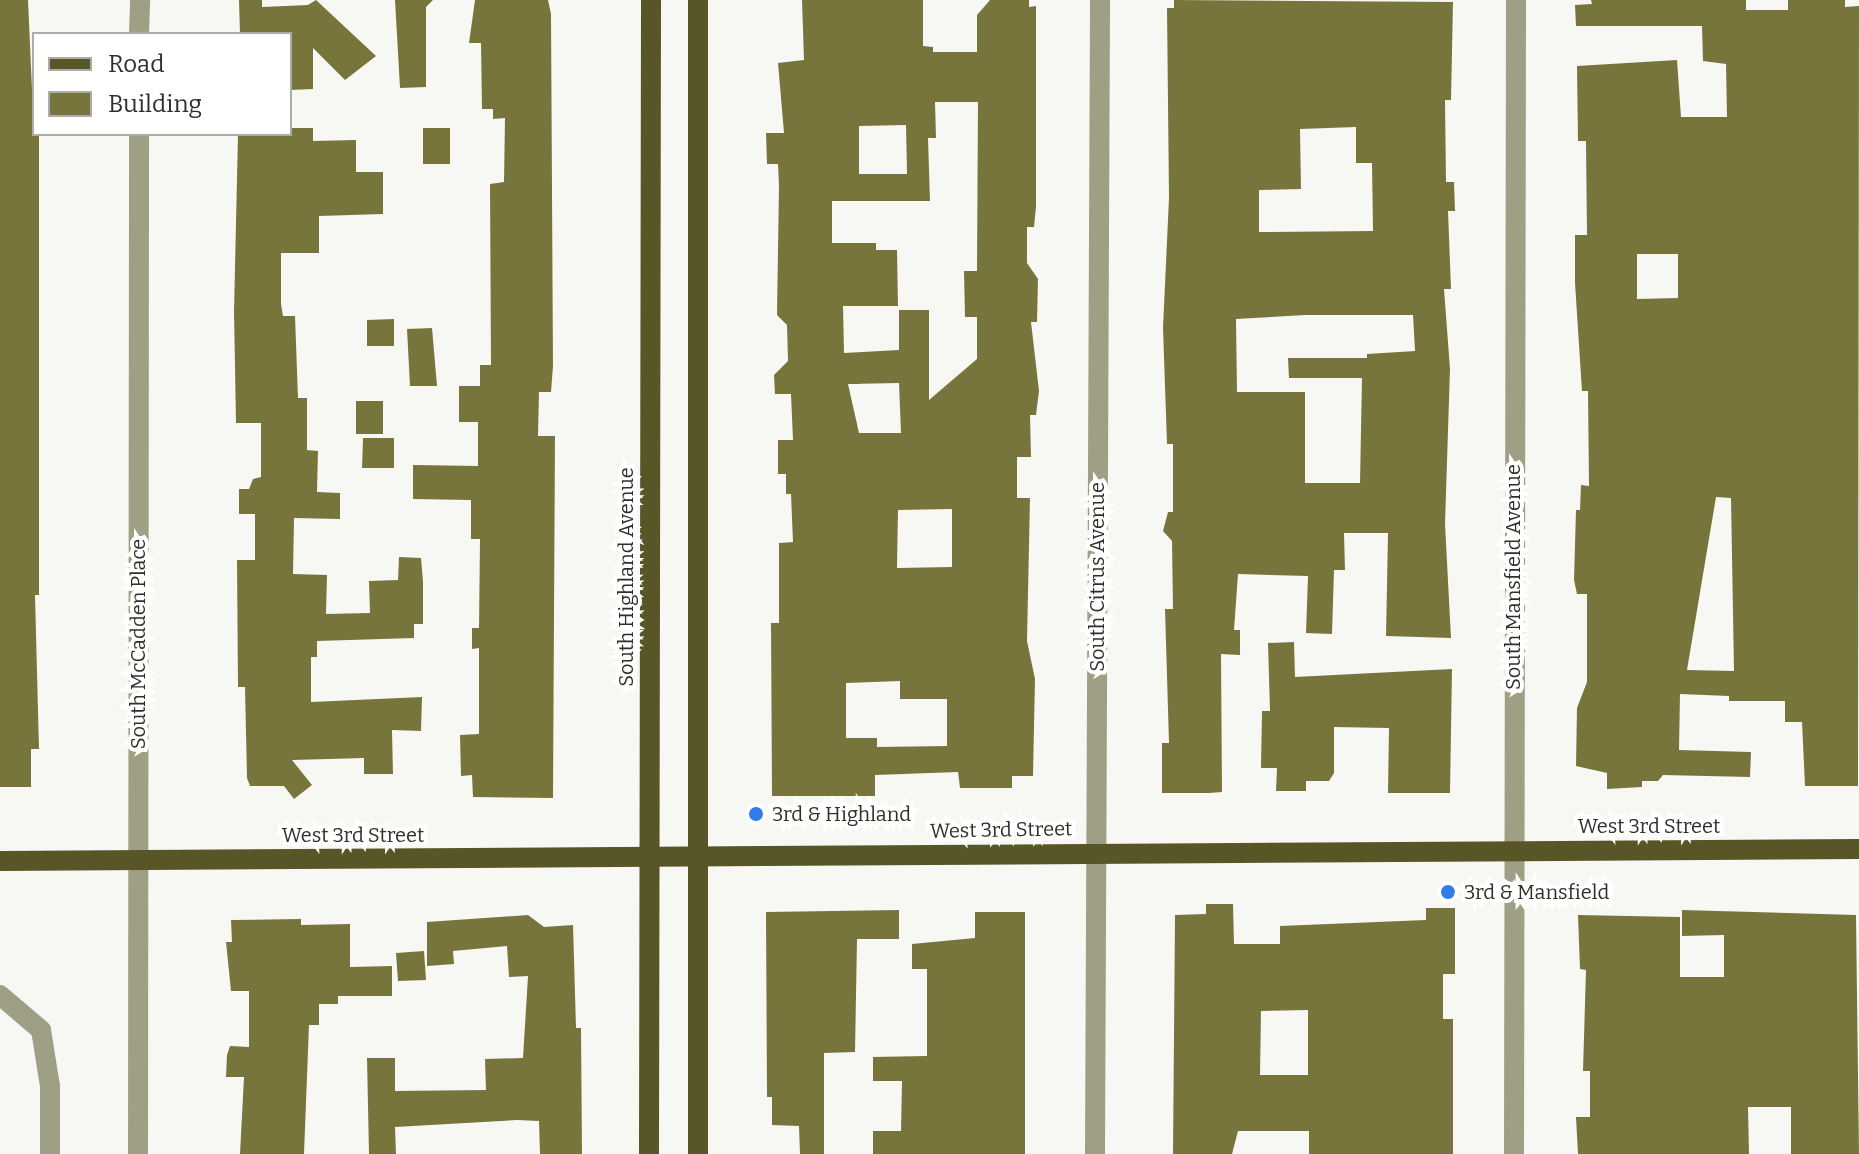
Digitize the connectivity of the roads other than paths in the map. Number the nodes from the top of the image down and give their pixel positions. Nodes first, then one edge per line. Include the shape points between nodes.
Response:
1 (140, 0) edge
2 (651, 0) edge
3 (698, 0) edge
4 (1100, 0) edge
5 (1516, 0) edge
6 (139, 32) edge
7 (139, 136) edge
8 (1859, 849) edge
9 (1512, 850) junction
10 (1095, 851) junction
11 (698, 857) junction
12 (650, 858) junction
13 (0, 861) edge
14 (137, 861) junction
15 (0, 995) edge
16 (50, 1154) edge
17 (138, 1154) edge
18 (649, 1154) edge
19 (698, 1154) edge
20 (1095, 1154) edge
21 (1514, 1154) edge

1 - 6 street
2 - 12 main road, South Highland Avenue
3 - 11 main road
4 - 10 street, South Citrus Avenue
5 - 9 street, South Mansfield Avenue
7 - 14 street, South McCadden Place
8 - 9 main road, West 3rd Street
9 - 10 main road, West 3rd Street
9 - 21 street, South Mansfield Avenue
10 - 11 main road, West 3rd Street
10 - 20 street, South Citrus Avenue
11 - 12 main road, West 3rd Street
11 - 19 main road
12 - 14 main road, West 3rd Street
12 - 18 main road, South Highland Avenue
13 - 14 main road, West 3rd Street
14 - 17 street, South McCadden Place
15 - 16 street via 41,1030 50,1086

